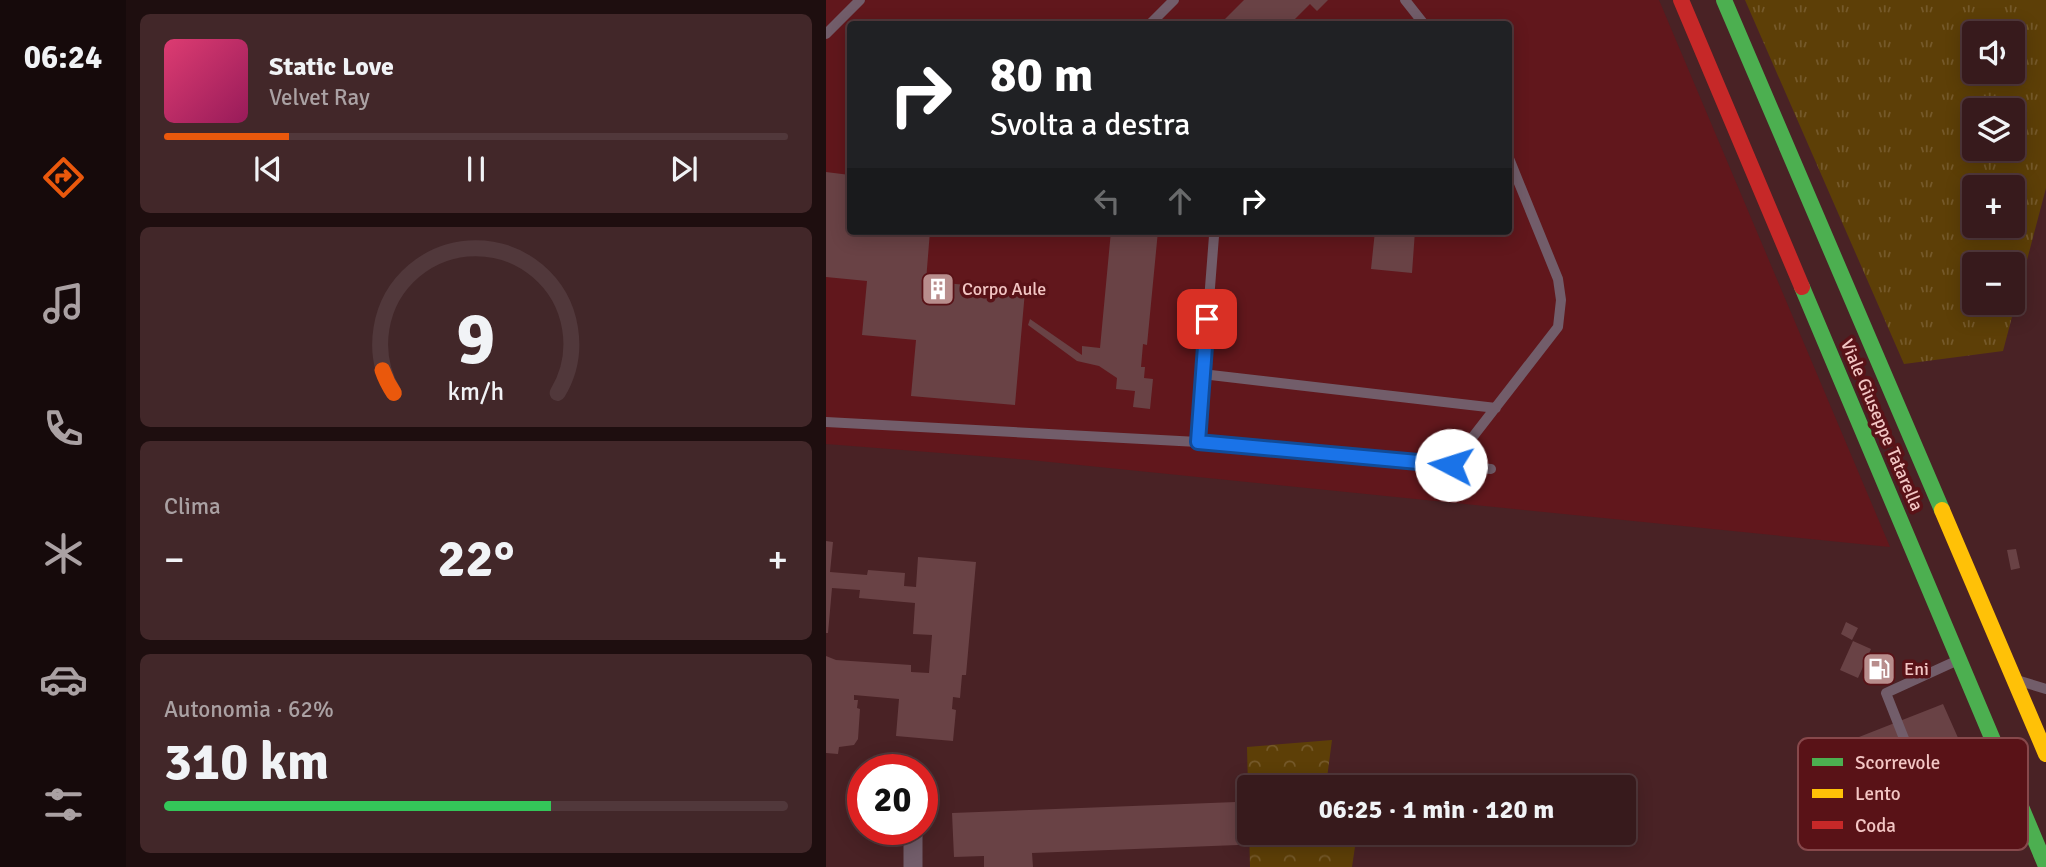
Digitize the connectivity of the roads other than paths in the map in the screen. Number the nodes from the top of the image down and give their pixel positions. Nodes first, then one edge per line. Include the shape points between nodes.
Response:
1 (860, 0) edge
2 (1174, 0) edge
3 (1405, 0) edge
4 (1681, 0) edge
5 (1724, 0) edge
6 (1153, 21) edge
7 (1422, 21) edge
8 (826, 34) edge
9 (1512, 166) edge
10 (1214, 236) dead end
11 (1202, 374) junction
12 (1496, 408) junction
13 (826, 422) edge
14 (1198, 442) junction
15 (1451, 465) junction
16 (1490, 469) dead end
17 (1960, 659) junction
18 (2015, 680) junction
19 (2046, 689) edge
20 (1904, 738) edge
21 (1993, 738) edge
22 (2046, 754) edge
23 (2028, 822) edge
24 (913, 845) edge
25 (2046, 866) edge
26 (913, 867) edge

1 - 8 lane
2 - 6 lane
3 - 7 lane
4 - 17 main road, Viale Giuseppe Tatarella
5 - 18 main road, Viale Giuseppe Tatarella
9 - 12 lane via 1558,279 1561,300 1558,327
10 - 11 lane
11 - 12 lane
11 - 14 lane
12 - 15 lane
13 - 14 lane
14 - 15 lane
15 - 16 lane
17 - 20 lane via 1886,693
17 - 21 main road, Viale Giuseppe Tatarella
18 - 19 lane
18 - 22 main road, Viale Giuseppe Tatarella
23 - 25 main road, Viale Giuseppe Tatarella
24 - 26 street

